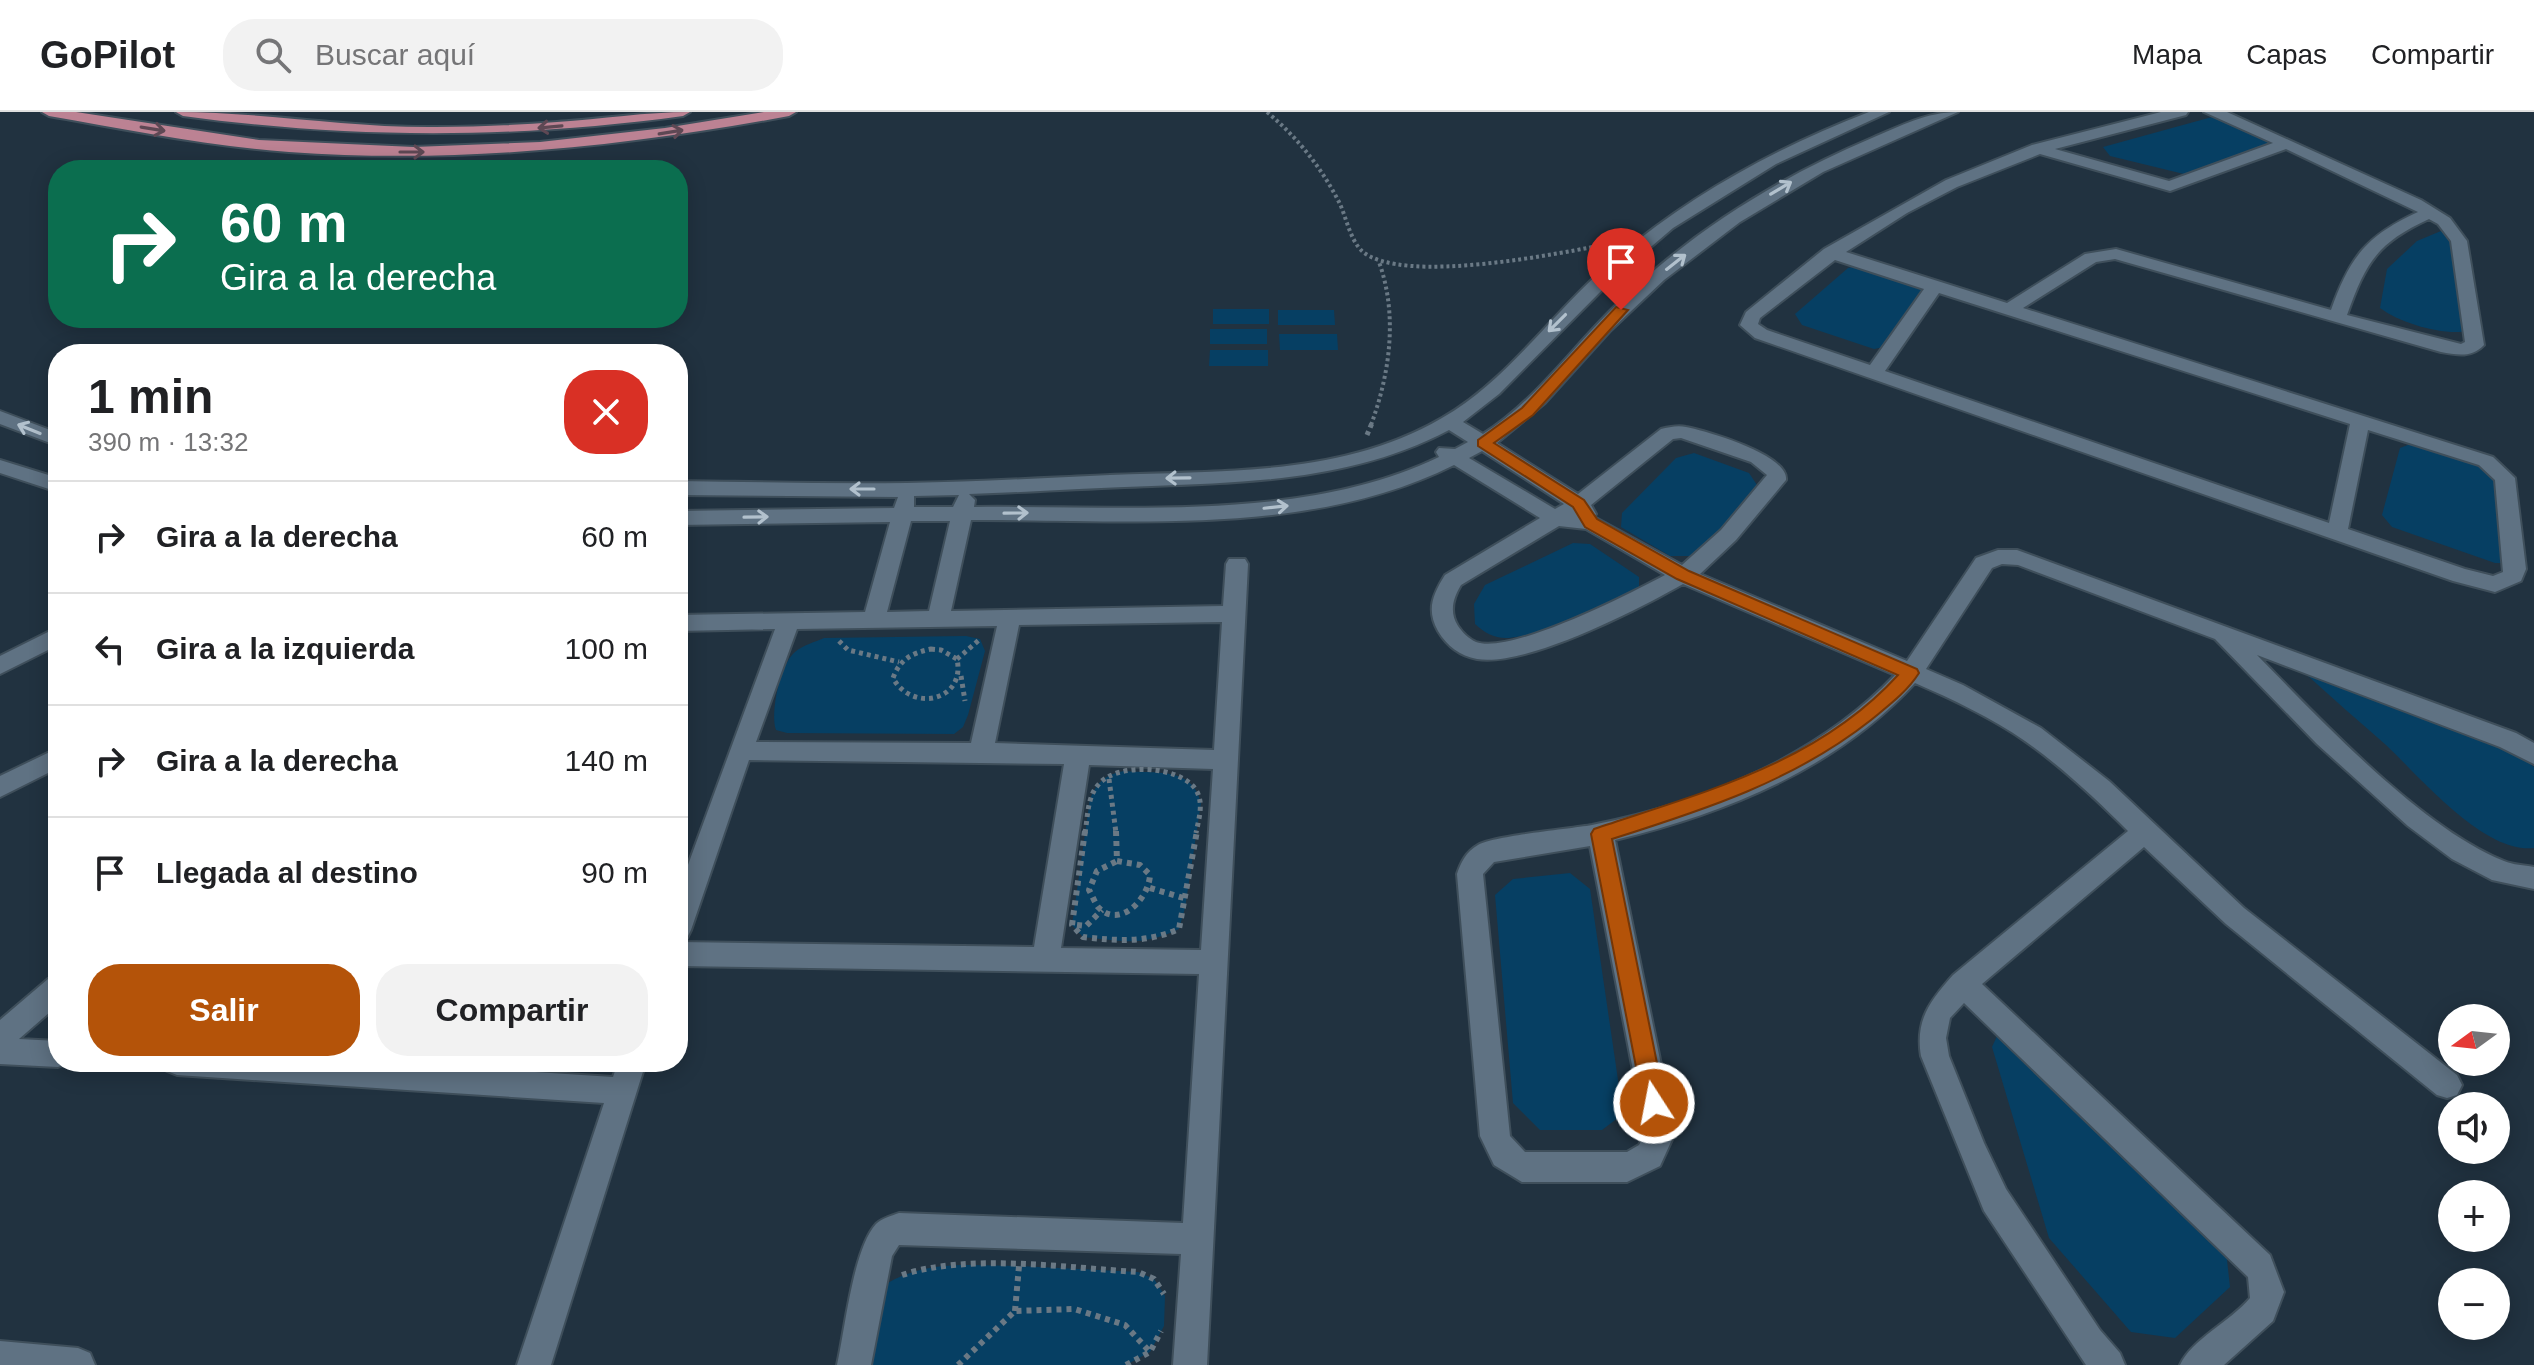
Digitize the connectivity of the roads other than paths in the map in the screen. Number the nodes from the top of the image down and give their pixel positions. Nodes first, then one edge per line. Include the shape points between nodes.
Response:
1 (49, 112) edge
2 (183, 112) edge
3 (683, 112) edge
4 (789, 112) edge
5 (1882, 112) edge
6 (1951, 112) edge
7 (2099, 112) edge
8 (2181, 112) edge
9 (2211, 112) edge
10 (2131, 119) edge
11 (2287, 143) junction
12 (2037, 148) junction
13 (2430, 212) junction
14 (1830, 253) junction
15 (1603, 278) junction
16 (1934, 287) junction
17 (1642, 291) junction
18 (2008, 310) junction
19 (2338, 316) junction
20 (1875, 372) junction
21 (0, 417) edge
22 (1450, 422) junction
23 (2360, 422) junction
24 (48, 436) edge
25 (1423, 437) junction
26 (1483, 443) junction
27 (1456, 458) junction
28 (0, 466) edge
29 (48, 482) edge
30 (688, 488) edge
31 (968, 488) junction
32 (909, 490) junction
33 (962, 514) junction
34 (1585, 514) junction
35 (902, 515) junction
36 (688, 518) edge
37 (1554, 518) junction
38 (2337, 532) junction
39 (1237, 564) dead end
40 (1683, 575) junction
41 (1234, 614) junction
42 (1010, 617) junction
43 (938, 619) junction
44 (874, 620) junction
45 (789, 621) junction
46 (688, 623) edge
47 (2218, 630) junction
48 (48, 640) edge
49 (0, 666) edge
50 (1910, 673) junction
51 (740, 751) junction
52 (981, 752) junction
53 (1078, 755) junction
54 (2534, 755) edge
55 (1226, 760) junction
56 (48, 762) edge
57 (0, 787) edge
58 (2144, 832) junction
59 (1601, 834) junction
60 (2534, 878) edge
61 (688, 901) edge
62 (688, 954) edge
63 (1046, 958) junction
64 (1214, 962) junction
65 (1963, 984) junction
66 (48, 997) edge
67 (0, 1038) edge
68 (0, 1051) edge
69 (48, 1053) edge
70 (499, 1072) edge
71 (627, 1076) edge
72 (2447, 1085) dead end
73 (1197, 1239) junction
74 (0, 1358) edge
75 (78, 1365) edge
76 (534, 1365) edge
77 (854, 1365) edge
78 (1190, 1365) edge
79 (2108, 1365) edge
80 (2197, 1365) edge

1 -> 4 main road via 253,144 391,152 600,142
3 -> 2 main road via 534,129 435,132 294,127
5 - 15 street via 1711,193
17 -> 6 street via 1768,196 1834,160
7 - 10 street
8 - 10 street
9 - 11 street
10 - 12 street
11 - 12 street via 2170,186
11 - 13 street
12 - 14 street via 1910,203
13 - 19 street via 2390,231 2360,258
13 - 19 street via 2459,241 2475,345 2463,350 2441,347
14 - 16 street
14 - 20 street via 1752,316 1749,325 1761,334
15 - 17 street
15 -> 22 street via 1502,382
16 - 18 street
16 - 20 street
17 - 26 street via 1528,412
18 - 19 street via 2091,258 2108,253
18 - 23 street
20 - 38 street
24 -> 21 street
22 - 25 street
22 - 26 street
23 - 38 street
23 - 38 street via 2486,461 2501,472 2515,569 2506,581 2479,581
25 - 27 street
25 -> 31 street via 1355,463 1252,476
26 - 27 street
26 - 34 street
33 -> 27 street via 1276,507 1377,489
27 - 37 street
28 - 29 street
32 -> 30 street
31 - 32 street
31 - 33 street
32 - 35 street
33 - 35 street
33 - 43 street
34 - 37 street
34 - 40 street
34 - 40 street via 1662,437 1674,432 1768,464 1776,480 1720,544
36 -> 35 street
35 - 44 street
37 - 40 street via 1453,580 1441,603 1454,637 1478,651 1499,650 1616,610
39 - 41 street
40 - 50 street
41 - 42 street
41 - 55 street
42 - 43 street
42 - 52 street
43 - 44 street
44 - 45 street
45 - 46 street
45 - 51 street
47 - 50 street via 2022,558 2000,556 1984,563
47 - 54 street via 2508,740
47 - 60 street via 2336,746 2434,832 2492,868
48 - 49 street
50 - 58 street via 2033,734 2078,768
50 - 59 street via 1868,714 1781,770 1697,805
51 - 52 street
51 - 61 street
52 - 53 street
53 - 55 street
53 - 63 street
55 - 64 street
56 - 57 street
58 - 65 street
58 - 72 street via 2235,916
59 - 59 street via 1660,1133 1651,1157 1627,1167 1522,1167 1499,1149 1495,1136 1470,874 1487,852
62 - 63 street
63 - 64 street
64 - 73 street
65 - 79 street via 1934,1022 1940,1070 1995,1200
65 - 80 street via 2259,1266 2267,1283 2267,1301
66 - 67 street
68 - 69 street
70 - 71 street
71 - 76 street
73 - 77 street via 889,1232 877,1250
73 - 78 street
74 - 75 street

